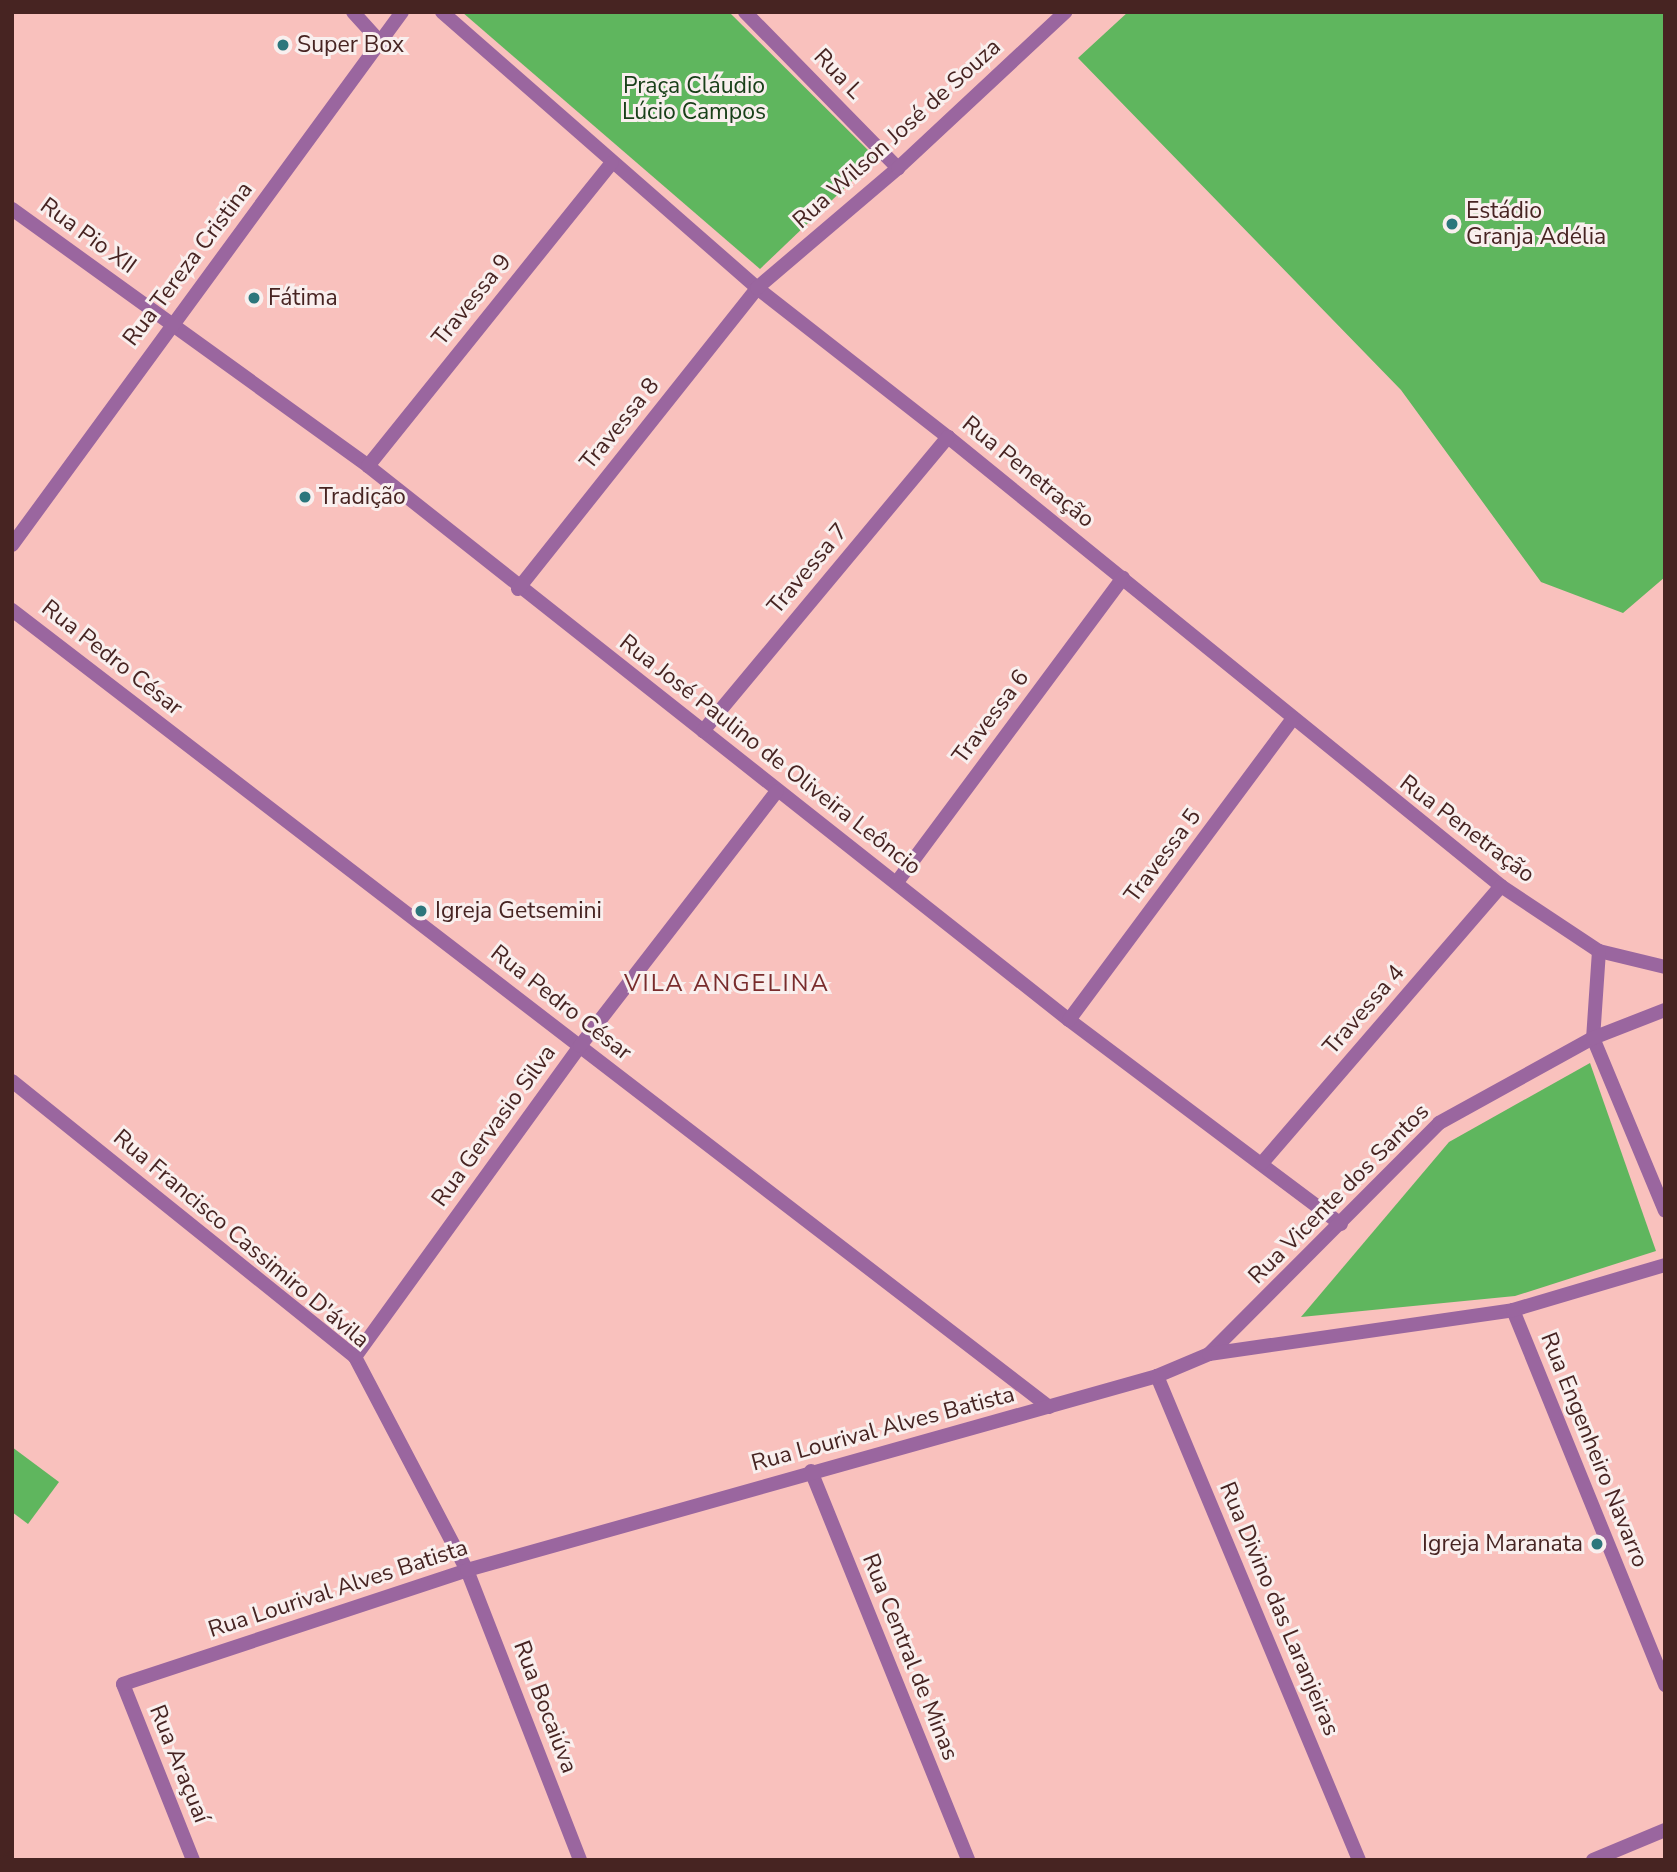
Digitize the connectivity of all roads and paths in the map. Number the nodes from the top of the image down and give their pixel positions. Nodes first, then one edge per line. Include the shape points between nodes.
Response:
1 (353, 12) edge
2 (402, 12) edge
3 (442, 12) edge
4 (745, 12) edge
5 (1065, 12) edge
6 (381, 43) junction
7 (612, 163) junction
8 (898, 168) junction
9 (12, 209) edge
10 (757, 288) junction
11 (171, 325) junction
12 (948, 437) junction
13 (368, 466) junction
14 (12, 545) edge
15 (1123, 578) junction
16 (518, 589) junction
17 (12, 610) edge
18 (1293, 718) junction
19 (703, 731) junction
20 (777, 791) junction
21 (897, 882) junction
22 (1501, 886) junction
23 (1599, 951) junction
24 (1665, 967) edge
25 (1665, 1010) edge
26 (1069, 1020) junction
27 (1593, 1038) junction
28 (580, 1046) junction
29 (12, 1081) edge
30 (1262, 1163) junction
31 (1665, 1211) edge
32 (1341, 1224) junction
33 (1665, 1265) edge
34 (1513, 1310) junction
35 (1209, 1354) junction
36 (355, 1357) junction
37 (1157, 1376) junction
38 (1049, 1407) junction
39 (811, 1471) junction
40 (467, 1570) junction
41 (123, 1684) joint
42 (1665, 1685) edge
43 (1665, 1830) edge
44 (193, 1860) edge
45 (580, 1860) edge
46 (968, 1860) edge
47 (1359, 1860) edge
48 (1593, 1860) edge

1 - 6 street
2 - 6 street, Rua Tereza Cristina
3 - 7 street, Rua Penetração
4 - 8 street, Rua L
5 - 8 street, Rua Wilson José de Souza
6 - 11 street, Rua Tereza Cristina
7 - 10 street, Rua Penetração
7 - 13 street, Travessa 9
8 - 10 street, Rua Wilson José de Souza
9 - 11 street, Rua Pio XII
10 - 12 street, Rua Penetração
10 - 16 street, Travessa 8
11 - 13 street, Rua José Paulino de Oliveira Leôncio
11 - 14 street, Rua Tereza Cristina
12 - 15 street, Rua Penetração
12 - 19 street, Travessa 7
13 - 16 street, Rua José Paulino de Oliveira Leôncio
15 - 18 street, Rua Penetração
15 - 21 street, Travessa 6
16 - 19 street, Rua José Paulino de Oliveira Leôncio
17 - 28 street, Rua Pedro César
18 - 22 street, Rua Penetração
18 - 26 street, Travessa 5
19 - 20 street, Rua José Paulino de Oliveira Leôncio
20 - 21 street, Rua José Paulino de Oliveira Leôncio
20 - 28 street, Rua Gervasio Silva
21 - 26 street, Rua José Paulino de Oliveira Leôncio
22 - 23 street, Rua Penetração
22 - 30 street, Travessa 4
23 - 24 street, Rua Penetração
23 - 27 street
25 - 27 street, Rua Vicente dos Santos
26 - 30 street, Rua José Paulino de Oliveira Leôncio
27 - 31 street
27 - 32 street, Rua Vicente dos Santos via 1439,1123
28 - 36 street, Rua Gervasio Silva
28 - 38 street, Rua Pedro César
29 - 36 street, Rua Francisco Cassimiro D'ávila
30 - 32 street, Rua José Paulino de Oliveira Leôncio
32 - 35 street, Rua Vicente dos Santos
33 - 34 street, Rua Lourival Alves Batista
34 - 35 street, Rua Lourival Alves Batista
34 - 42 street, Rua Engenheiro Navarro
35 - 37 street, Rua Lourival Alves Batista
36 - 40 street, Rua Francisco Cassimiro D'ávila
37 - 38 street, Rua Lourival Alves Batista
37 - 47 street, Rua Divino das Laranjeiras
38 - 39 street, Rua Lourival Alves Batista
39 - 40 street, Rua Lourival Alves Batista
39 - 46 street, Rua Central de Minas
40 - 41 street, Rua Lourival Alves Batista
40 - 45 street, Rua Bocaiúva
41 - 44 street, Rua Araçuaí
43 - 48 street

